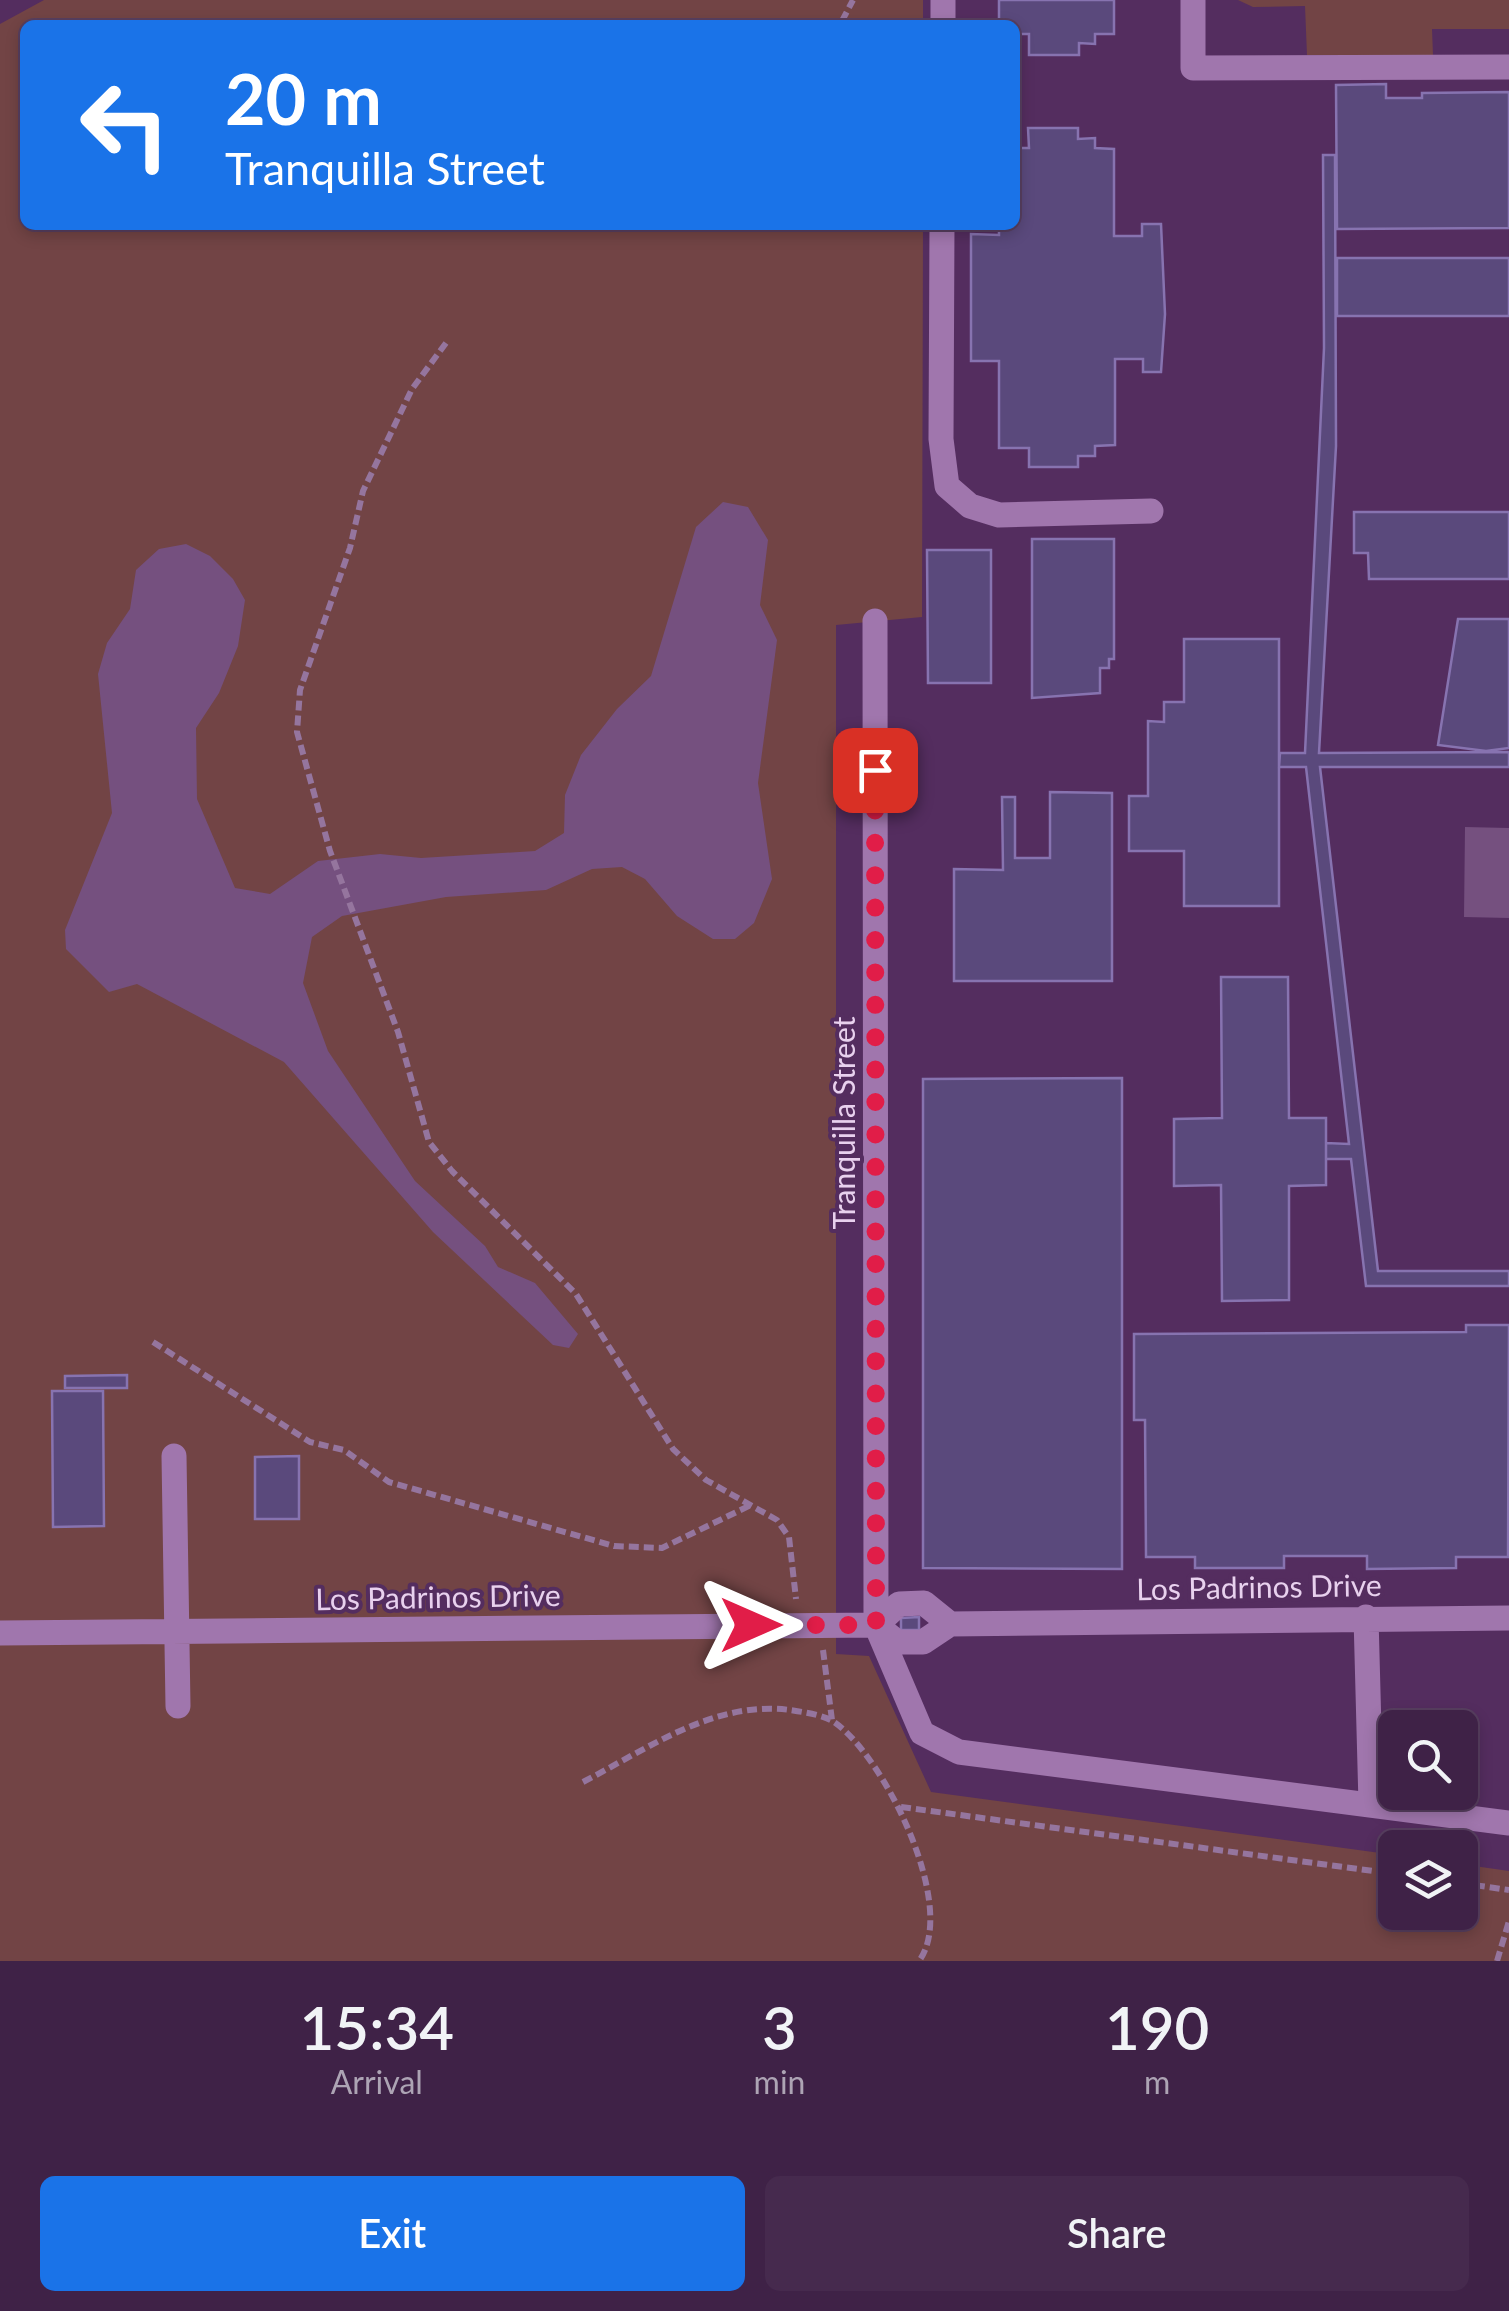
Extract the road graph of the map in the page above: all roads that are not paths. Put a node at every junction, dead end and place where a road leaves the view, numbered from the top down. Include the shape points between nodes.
1 (1192, 0) edge
2 (1509, 67) edge
3 (942, 230) edge
4 (1150, 511) dead end
5 (875, 621) dead end
6 (174, 1456) dead end
7 (1366, 1616) junction
8 (1509, 1618) edge
9 (950, 1624) junction
10 (876, 1625) junction
11 (177, 1632) junction
12 (0, 1634) edge
13 (178, 1706) dead end
14 (1370, 1804) junction
15 (1509, 1823) edge

1 - 2 street via 1193,68
3 - 4 street via 941,439 947,486 970,506 1000,515
5 - 10 street, Tranquilla Street
6 - 11 street
7 - 8 street, Los Padrinos Drive
7 - 9 street, Los Padrinos Drive
7 - 14 street
9 - 10 street, Los Padrinos Drive via 923,1642 897,1642
9 - 10 street, Los Padrinos Drive via 924,1603 900,1604
10 - 11 street, Los Padrinos Drive
10 - 14 street via 922,1733 959,1752
11 - 12 street, Los Padrinos Drive
11 - 13 street
14 - 15 street

